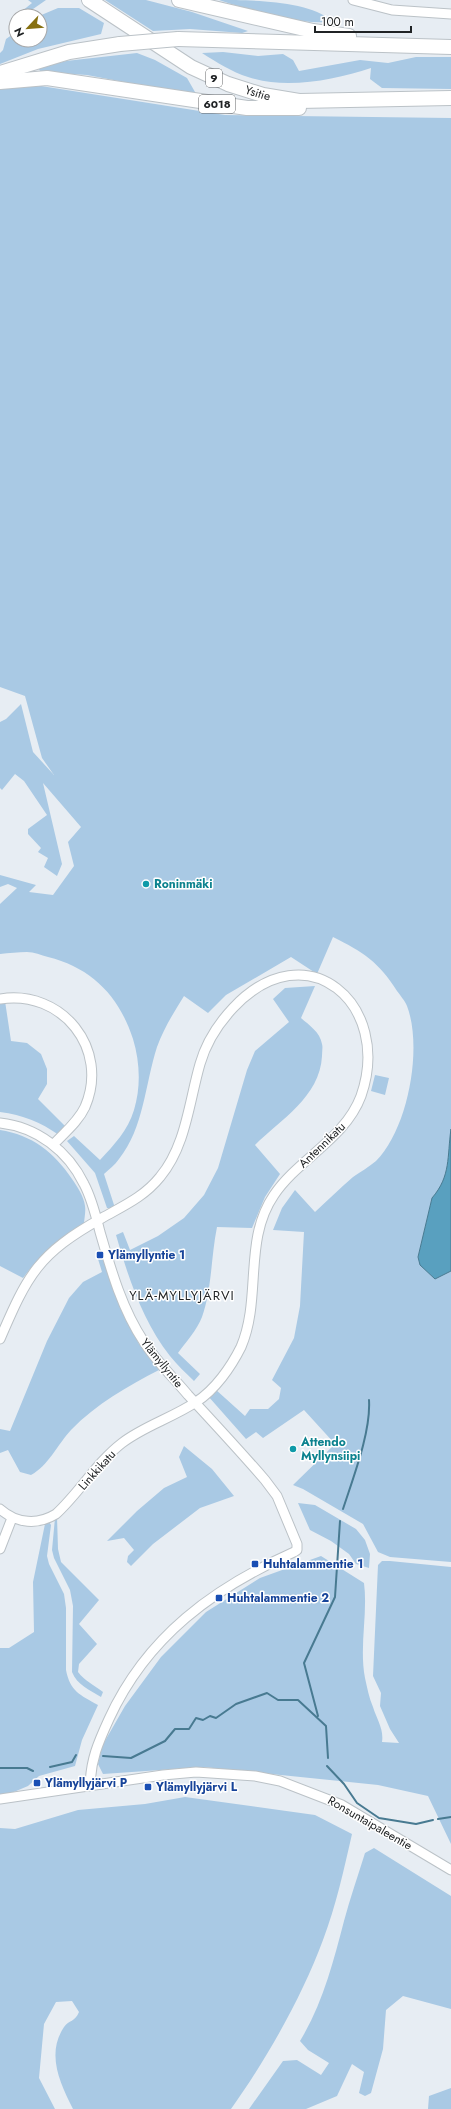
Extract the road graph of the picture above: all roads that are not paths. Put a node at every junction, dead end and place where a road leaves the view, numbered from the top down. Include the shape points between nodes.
1 (89, 0) edge
2 (179, 0) edge
3 (353, 0) edge
4 (363, 1) edge
5 (451, 14) edge
6 (393, 45) junction
7 (451, 47) edge
8 (0, 73) edge
9 (0, 82) edge
10 (451, 98) edge
11 (359, 101) junction
12 (0, 999) edge
13 (0, 1123) edge
14 (54, 1145) junction
15 (97, 1221) junction
16 (0, 1339) edge
17 (195, 1402) junction
18 (0, 1510) edge
19 (12, 1518) junction
20 (0, 1549) edge
21 (90, 1785) junction
22 (0, 1798) edge
23 (451, 1870) edge

1 - 11 highway, Ysitie / 9 via 172,56 228,84 263,95 299,101
2 - 6 highway via 314,31 354,36
3 - 4 street
4 - 5 street via 392,10
6 - 7 highway
6 - 8 highway, bridge via 178,39 70,52
9 - 11 highway, 6018 via 47,78 247,108 334,107
10 - 11 highway, Ysitie / 9
12 - 14 street via 32,999 61,1012 75,1026 86,1044 91,1064 89,1095 74,1123
13 - 14 street, Ylämyllyntie via 16,1125 35,1132
14 - 15 street, Ylämyllyntie via 76,1169 85,1184
15 - 16 street via 68,1238 38,1264 25,1283
15 - 17 street, Ylämyllyntie via 130,1318 152,1354
15 - 17 street, Antennikatu via 145,1193 172,1161 180,1142 200,1062 209,1041 241,1000 271,980 306,975 330,983 354,1005 366,1036 368,1058 360,1099 339,1130 283,1183 267,1207 256,1240 251,1306 241,1347 215,1384
17 - 19 street, Linkkikatu via 121,1444 56,1514 39,1521
17 - 21 street, Ylämyllyntie via 277,1496 295,1538 297,1550 245,1576 210,1598 166,1636 132,1678 114,1709 92,1759
18 - 19 street, Linkkikatu
19 - 20 street
21 - 22 street, Ronsuntaipaleentie
21 - 23 street, Ronsuntaipaleentie via 196,1772 254,1776 280,1781 342,1805

